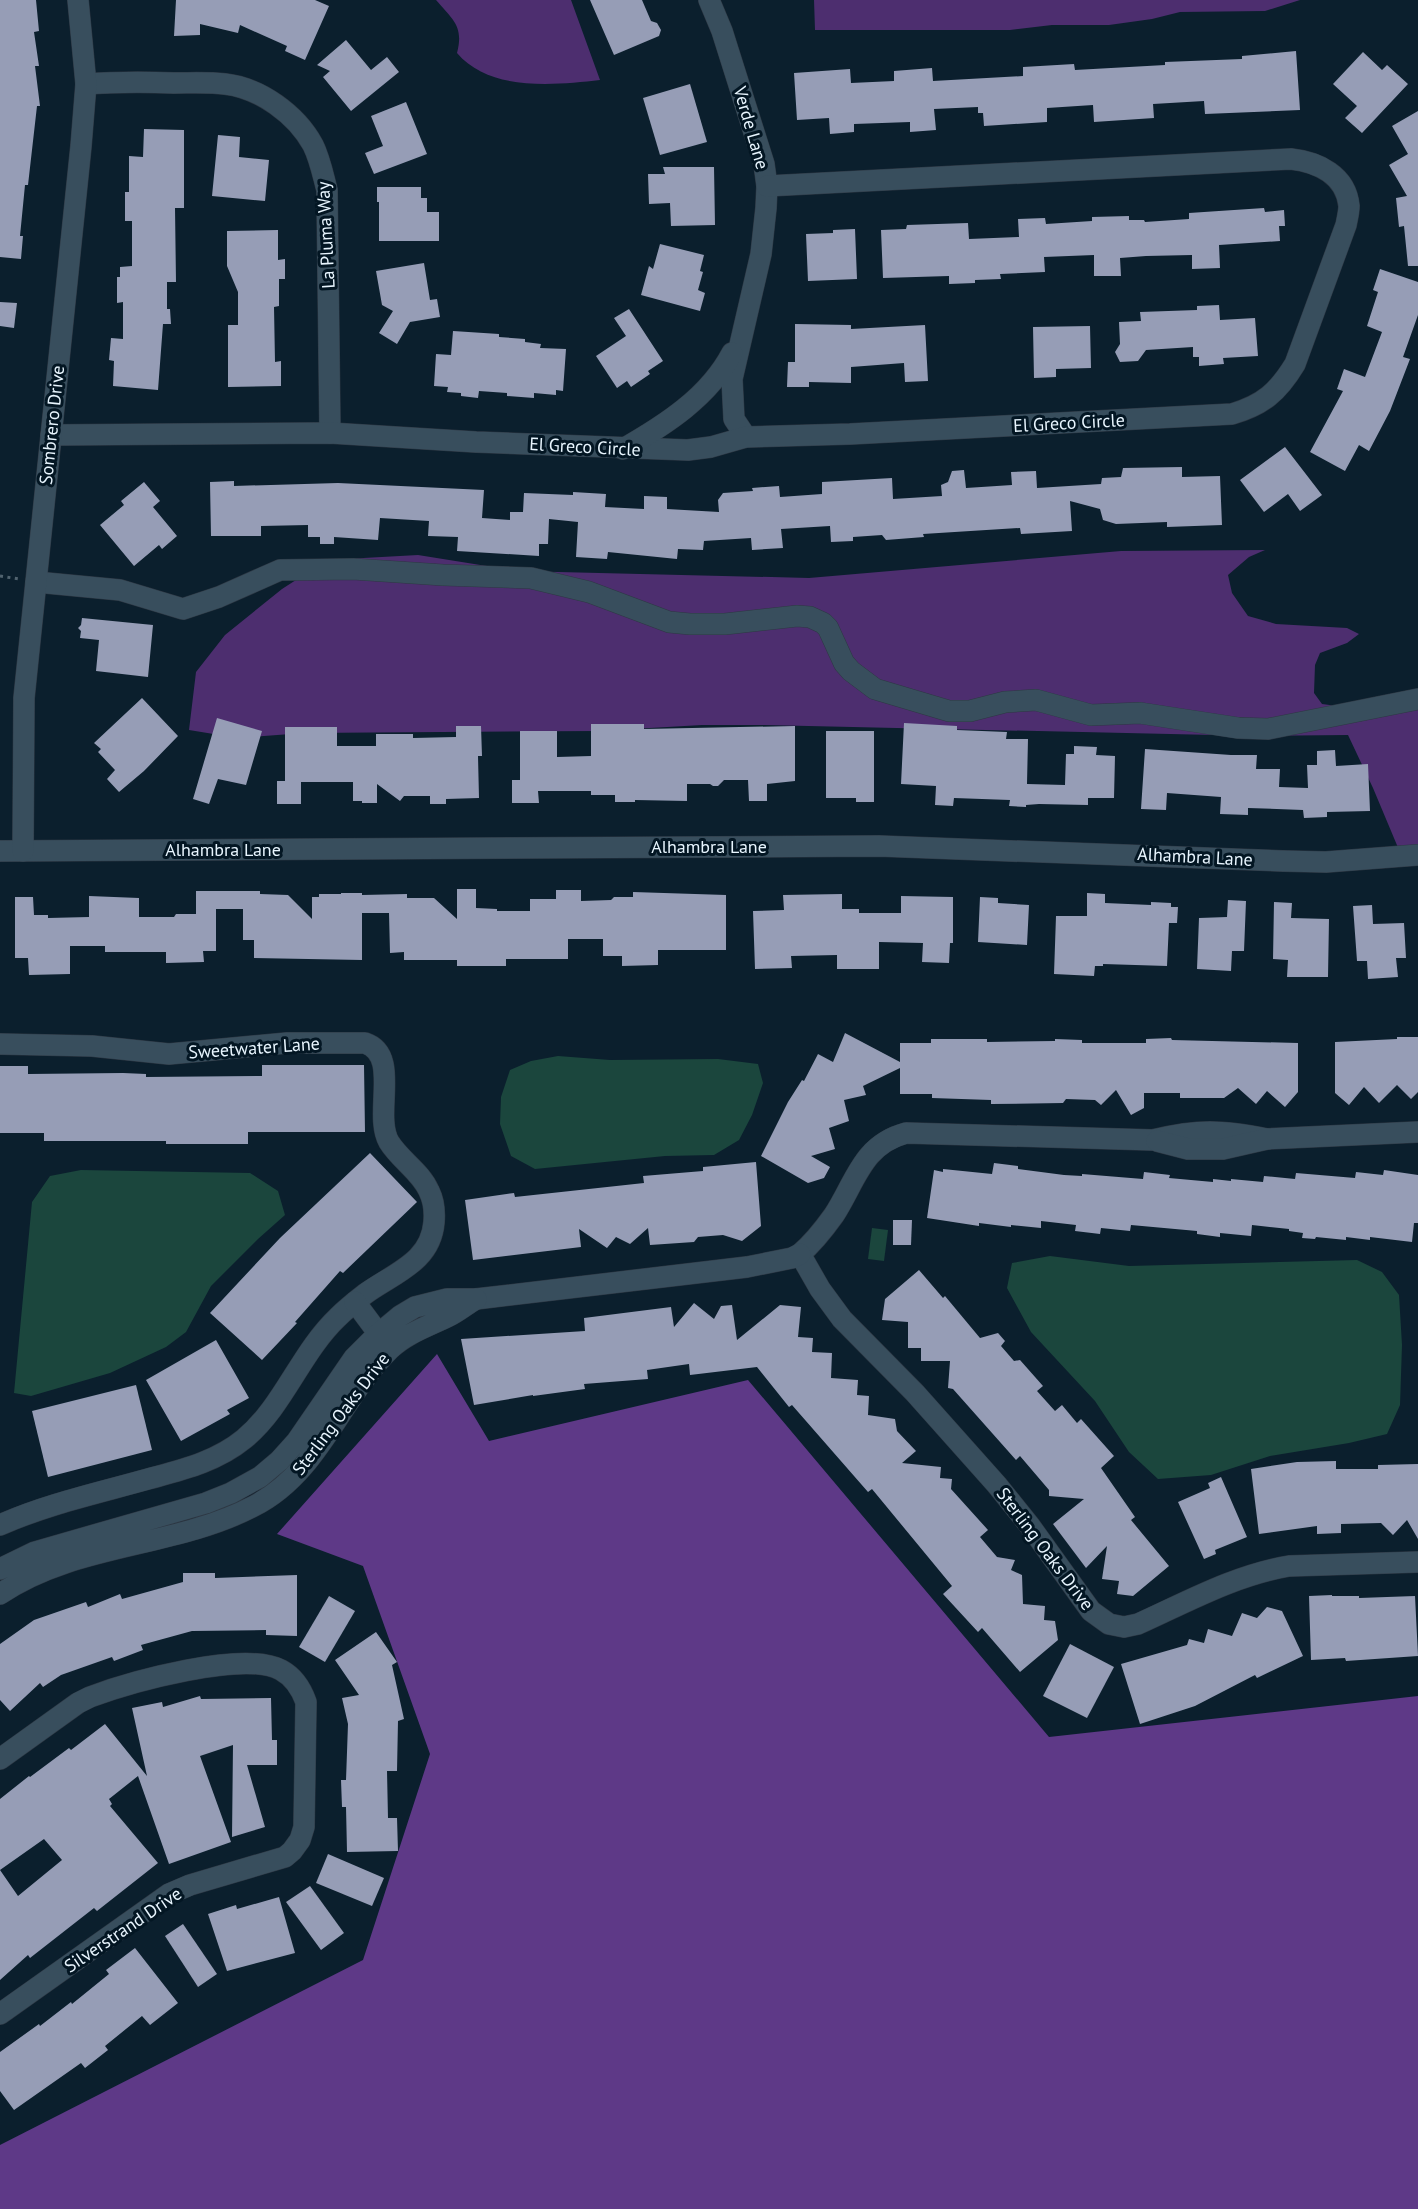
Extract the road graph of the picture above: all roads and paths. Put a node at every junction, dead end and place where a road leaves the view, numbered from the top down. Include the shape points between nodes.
1 (78, 0) edge
2 (709, 0) edge
3 (86, 84) junction
4 (766, 186) junction
5 (743, 331) junction
6 (330, 433) junction
7 (51, 435) junction
8 (747, 437) junction
9 (623, 449) junction
10 (36, 582) junction
11 (1418, 699) edge
12 (0, 851) edge
13 (22, 851) junction
14 (1418, 855) edge
15 (0, 1044) edge
16 (1418, 1132) edge
17 (800, 1254) junction
18 (355, 1302) junction
19 (384, 1341) junction
20 (0, 1525) edge
21 (166, 1525) junction
22 (1418, 1562) edge
23 (0, 1569) edge
24 (0, 1594) edge
25 (0, 1759) edge
26 (0, 2014) edge

1 - 3 street, Sombrero Drive
2 - 4 street, Verde Lane via 764,164
3 - 6 street, La Pluma Way via 225,84 249,90 286,113 313,145 327,190
3 - 7 street, Sombrero Drive
4 - 5 street, Verde Lane via 761,254
4 - 8 street, El Greco Circle via 1291,159 1310,161 1329,171 1343,187 1349,206 1346,225 1295,364 1284,382 1251,409 1232,414
5 - 8 street, Verde Lane via 732,380 734,419
5 - 9 street, Verde Lane via 714,381 701,395
6 - 7 street, El Greco Circle
6 - 9 street, El Greco Circle
7 - 10 street, Sombrero Drive
8 - 9 street, El Greco Circle via 688,450
10 - 11 street via 120,590 183,609 280,570 353,568 531,578 589,592 669,622 707,625 797,616 817,620 828,628 844,663 864,682 884,693 949,711 1036,700 1092,714 1140,713 1268,729
10 - 13 street, Sombrero Drive via 24,698
12 - 13 street, Alhambra Lane
13 - 14 street, Alhambra Lane via 879,846 1326,862
15 - 18 street, Sweetwater Lane via 92,1046 169,1054 287,1043 365,1043 377,1048 384,1060 387,1137 394,1150 424,1181 435,1208 434,1220 429,1244 419,1259
16 - 17 street via 1267,1140 1223,1149 1188,1149 1153,1140 917,1132 896,1136 869,1154 834,1215
17 - 19 street, Sterling Oaks Drive via 747,1267 476,1299 405,1337
17 - 22 street, Sterling Oaks Drive via 842,1319 967,1450 1030,1526 1091,1611 1109,1624 1138,1624 1239,1578 1271,1569
18 - 19 street
18 - 20 street, Sweetwater Lane via 312,1347 261,1422 218,1456 42,1508
19 - 21 street, Sterling Oaks Drive via 326,1439 292,1479 254,1506 227,1518
21 - 23 street, Sterling Oaks Drive via 35,1552
21 - 24 street, Sterling Oaks Drive via 26,1577
25 - 26 street, Silverstrand Drive via 90,1696 202,1666 231,1664 281,1670 298,1684 306,1702 304,1827 292,1851 277,1861 169,1894

